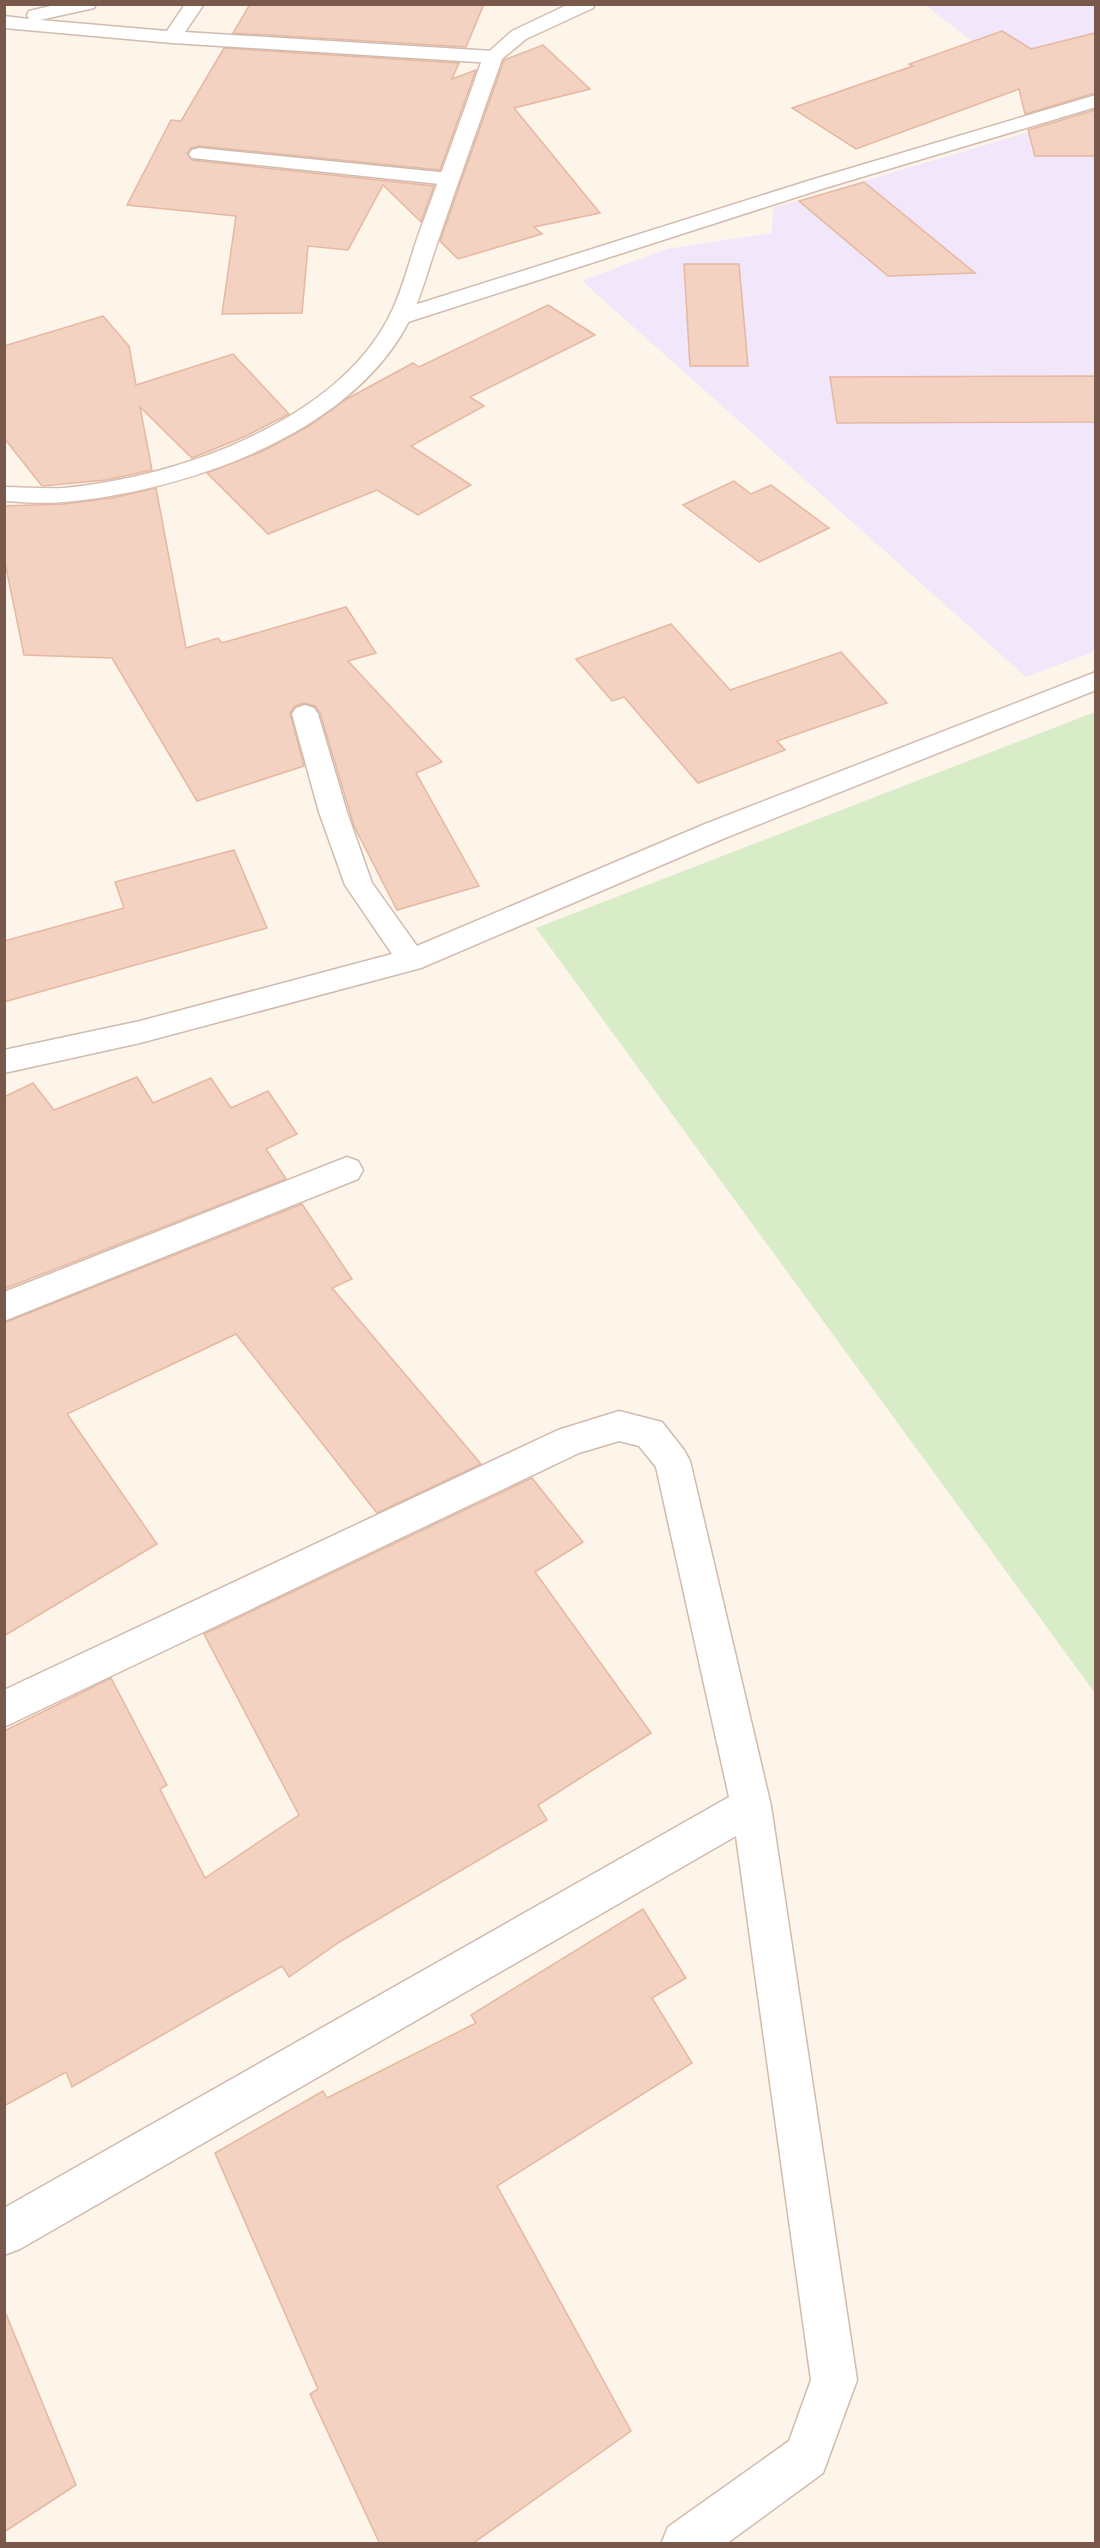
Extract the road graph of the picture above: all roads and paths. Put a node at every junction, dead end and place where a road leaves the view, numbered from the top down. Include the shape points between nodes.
1 (87, 4) edge
2 (195, 4) edge
3 (586, 4) edge
4 (4, 22) edge
5 (172, 38) junction
6 (493, 57) junction
7 (1095, 101) edge
8 (199, 154) dead end
9 (449, 179) junction
10 (400, 317) junction
11 (4, 494) edge
12 (1095, 680) edge
13 (305, 714) dead end
14 (411, 960) junction
15 (4, 1062) edge
16 (347, 1170) dead end
17 (4, 1307) edge
18 (4, 1709) edge
19 (751, 1806) junction
20 (4, 2233) edge
21 (685, 2544) edge

1 - 4 street
2 - 5 street
3 - 6 street via 519,35
4 - 5 street
5 - 6 street
6 - 9 street
7 - 10 street
8 - 9 street
9 - 10 street
10 - 11 street via 372,361 334,396 288,428 230,455 121,487 62,495
12 - 14 street via 715,831
13 - 14 street via 359,885
14 - 15 street via 140,1032
16 - 17 street
18 - 19 street via 570,1441 620,1426 650,1433 672,1461
19 - 20 street
19 - 21 street via 834,2380 807,2457

